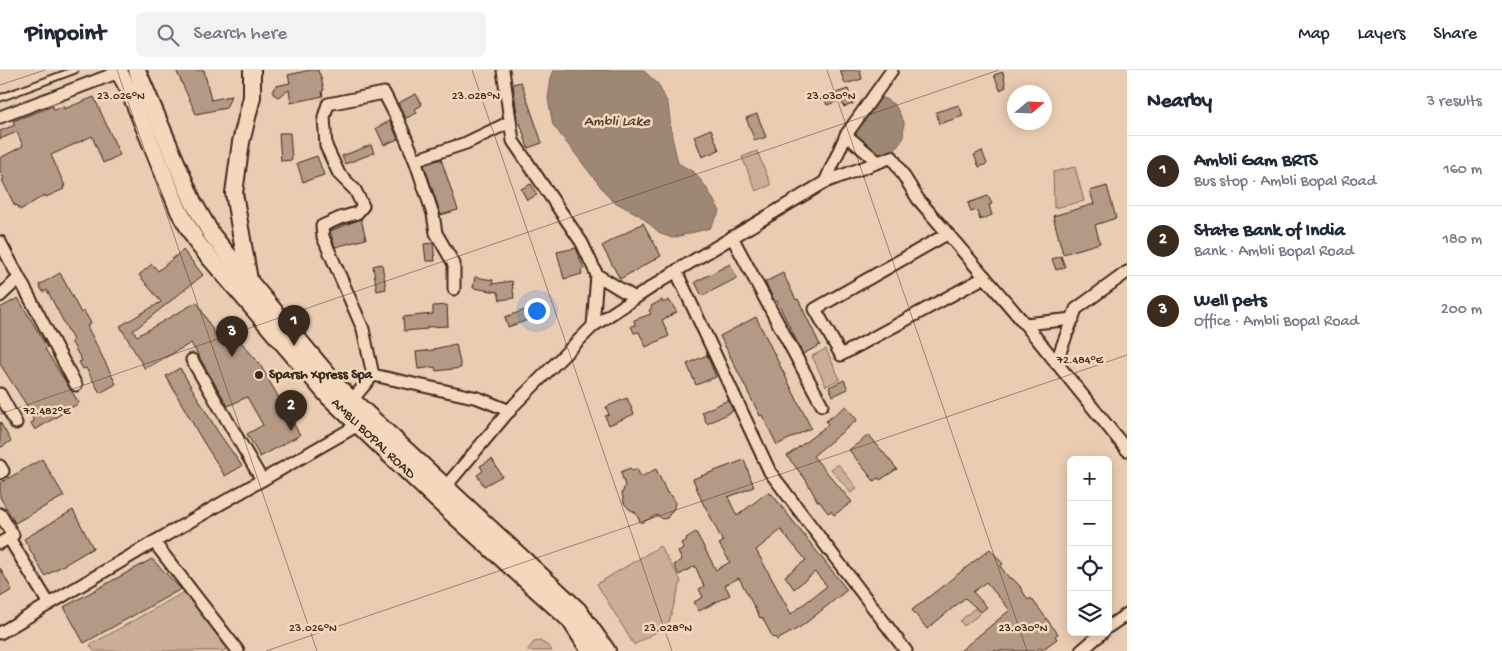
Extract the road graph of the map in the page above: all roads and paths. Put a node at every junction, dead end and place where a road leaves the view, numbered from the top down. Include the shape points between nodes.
1 (75, 70) edge
2 (138, 70) edge
3 (252, 70) edge
4 (502, 70) edge
5 (892, 70) edge
6 (118, 71) edge
7 (0, 98) edge
8 (0, 117) edge
9 (510, 122) junction
10 (846, 135) junction
11 (416, 160) junction
12 (878, 162) junction
13 (825, 182) junction
14 (947, 234) junction
15 (732, 237) junction
16 (0, 242) edge
17 (3, 256) edge
18 (676, 271) junction
19 (1127, 272) edge
20 (597, 275) junction
21 (985, 277) junction
22 (19, 278) junction
23 (250, 282) junction
24 (454, 289) dead end
25 (0, 296) edge
26 (635, 298) junction
27 (1073, 319) junction
28 (1025, 324) junction
29 (593, 326) junction
30 (192, 360) dead end
31 (1056, 363) junction
32 (373, 376) junction
33 (76, 385) dead end
34 (333, 392) junction
35 (0, 394) edge
36 (352, 400) junction
37 (822, 405) dead end
38 (510, 411) junction
39 (16, 423) dead end
40 (358, 426) junction
41 (1127, 450) edge
42 (0, 466) edge
43 (0, 473) edge
44 (262, 480) junction
45 (440, 492) junction
46 (0, 514) edge
47 (4, 541) edge
48 (154, 542) junction
49 (49, 604) junction
50 (1127, 614) edge
51 (1112, 624) edge
52 (0, 633) edge
53 (1098, 636) edge
54 (238, 651) edge
55 (590, 651) edge
56 (606, 651) edge
57 (906, 651) edge
58 (1081, 651) edge

1 - 7 lane
2 - 23 street, AMBLI BOPAL ROAD via 193,202 212,235
3 - 23 street via 252,97 241,142 234,193
4 - 9 street
5 - 10 street
6 - 8 street
6 - 34 street, AMBLI BOPAL ROAD via 179,211 198,244
9 - 11 street via 466,143
9 - 20 street via 512,141 582,243
10 - 12 street
10 - 13 street
11 - 24 street via 436,233 454,264
11 - 32 street via 384,93 328,104 324,117 326,146 339,174 355,190 363,206 357,213 322,226 322,237 363,329
12 - 13 street
12 - 14 street via 892,157 918,199
13 - 15 street
14 - 21 street
14 - 21 street via 815,309 841,355
15 - 18 street
15 - 37 street
16 - 17 street
17 - 22 street
18 - 26 street
18 - 57 street via 770,472
19 - 27 street via 1076,309
20 - 26 street
20 - 29 street
21 - 28 street
22 - 25 street
22 - 33 street
23 - 34 street, AMBLI BOPAL ROAD
26 - 29 street
27 - 28 street
27 - 31 street
28 - 31 street
29 - 38 street
30 - 44 street
31 - 41 street
32 - 36 street
32 - 38 street via 478,398
34 - 36 street, AMBLI BOPAL ROAD
34 - 40 street, AMBLI BOPAL ROAD
35 - 39 street
36 - 45 street, AMBLI BOPAL ROAD
38 - 45 street
40 - 44 street
40 - 45 street, AMBLI BOPAL ROAD
42 - 43 street via 3,471
44 - 48 street
45 - 55 street, AMBLI BOPAL ROAD via 570,620
45 - 56 street, AMBLI BOPAL ROAD via 578,610
46 - 47 street via 13,535
47 - 49 street
48 - 49 street
48 - 54 street
49 - 52 street
50 - 51 street
53 - 58 street

